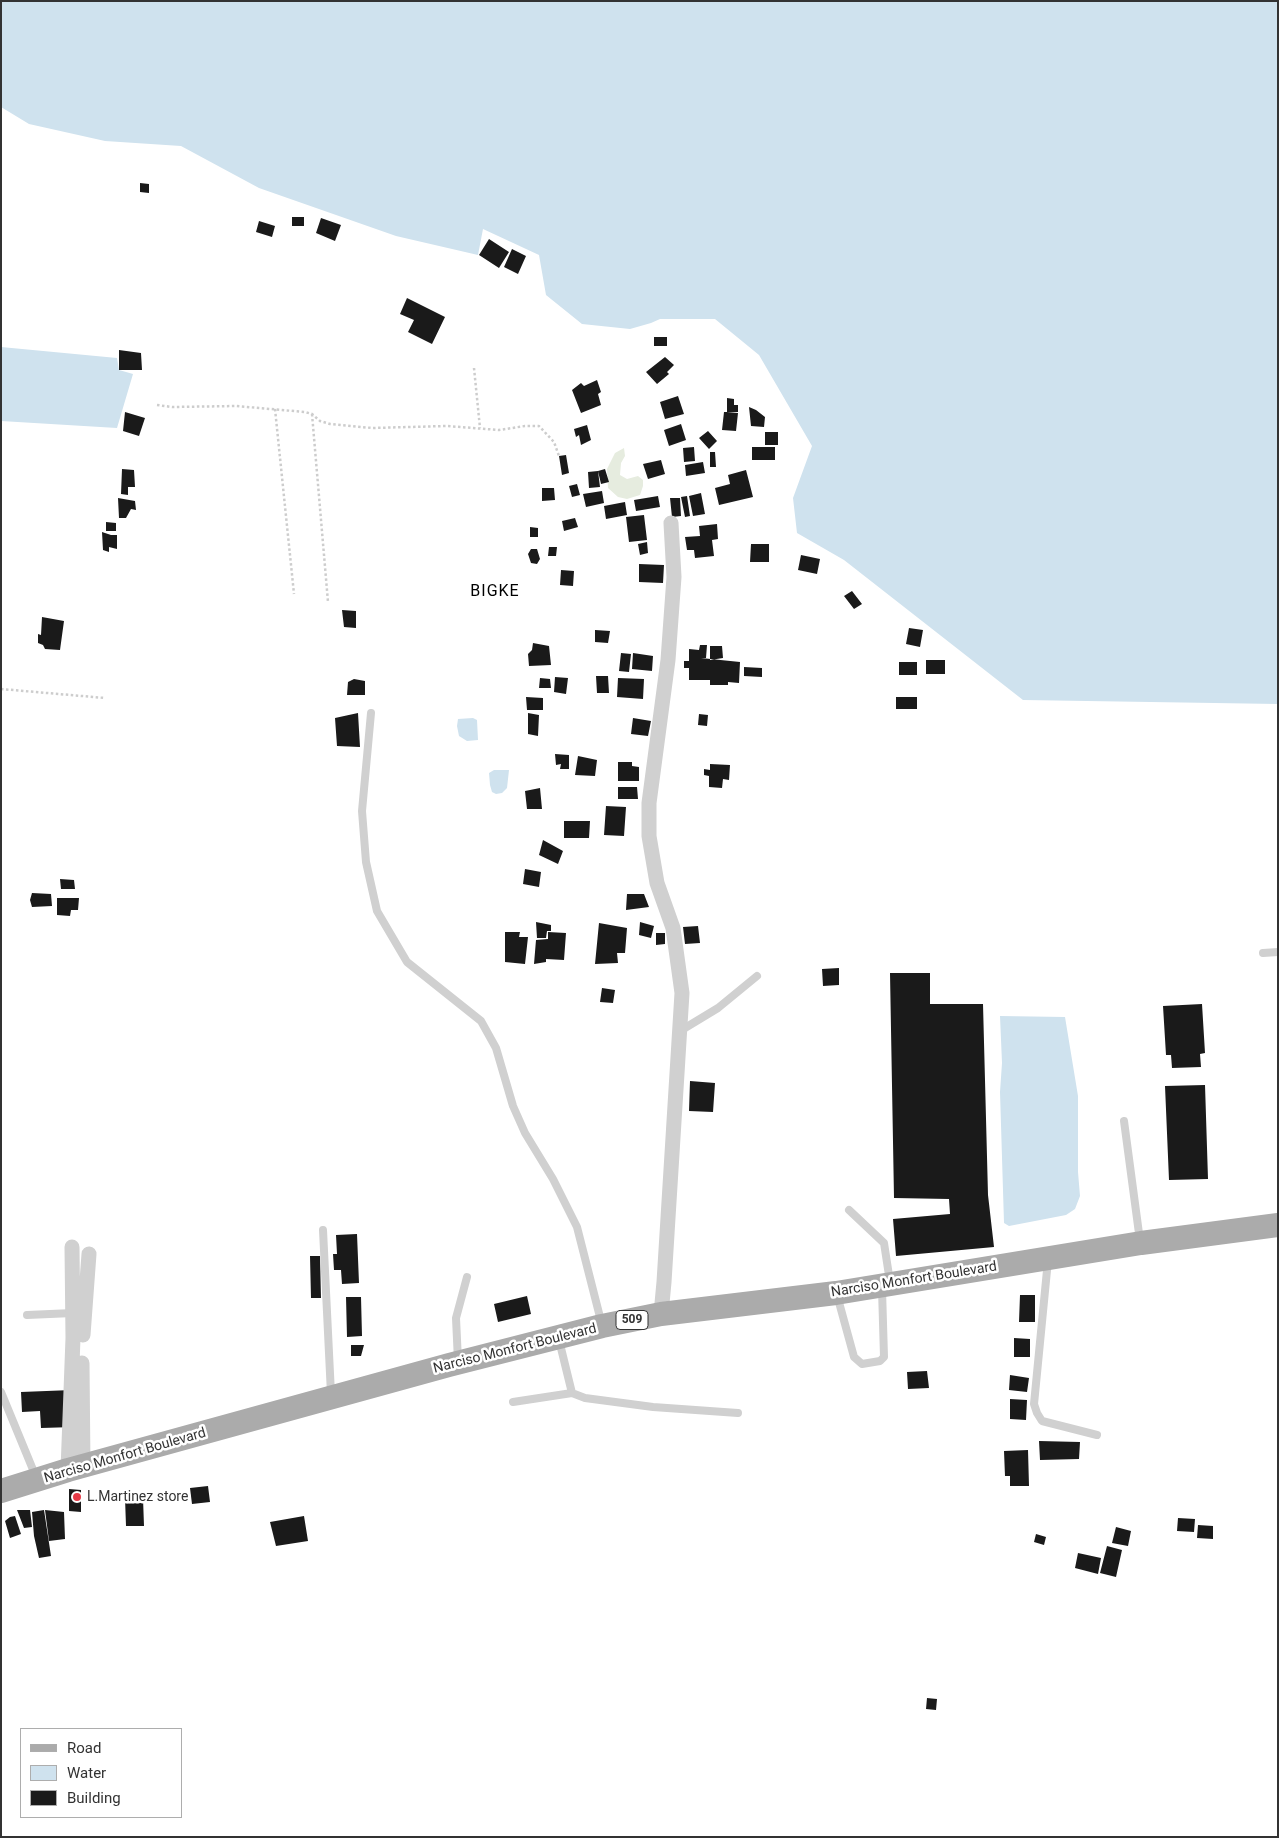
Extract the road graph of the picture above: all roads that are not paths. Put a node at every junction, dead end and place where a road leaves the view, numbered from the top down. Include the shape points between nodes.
1 (671, 523) dead end
2 (371, 713) dead end
3 (1278, 952) edge
4 (1263, 953) dead end
5 (757, 976) dead end
6 (680, 1031) junction
7 (1124, 1121) dead end
8 (849, 1210) dead end
9 (1278, 1225) edge
10 (323, 1230) dead end
11 (1141, 1242) junction
12 (72, 1247) dead end
13 (89, 1254) dead end
14 (1048, 1258) junction
15 (467, 1277) dead end
16 (886, 1284) junction
17 (836, 1293) junction
18 (73, 1313) junction
19 (661, 1314) junction
20 (27, 1315) dead end
21 (602, 1326) junction
22 (559, 1338) junction
23 (458, 1362) junction
24 (1, 1392) edge
25 (572, 1392) junction
26 (331, 1398) junction
27 (513, 1402) dead end
28 (738, 1413) dead end
29 (1097, 1435) dead end
30 (76, 1468) junction
31 (37, 1481) junction
32 (1, 1491) edge

1 - 6 street via 674,577 668,660 649,803 649,836 657,883 673,928 682,993
2 - 21 lane via 362,811 366,862 377,911 407,962 481,1021 496,1048 513,1106 525,1133 577,1227
3 - 4 lane
5 - 6 lane via 718,1008
6 - 19 street
7 - 11 lane
8 - 16 lane via 884,1243
9 - 11 main road, Narciso Monfort Boulevard / 509
10 - 26 lane
11 - 14 main road, Narciso Monfort Boulevard / 509
12 - 18 street
13 - 30 street
14 - 16 main road, Narciso Monfort Boulevard / 509
14 - 29 lane via 1034,1404 1042,1421
15 - 23 lane via 456,1318
16 - 17 main road, Narciso Monfort Boulevard / 509
16 - 17 lane via 885,1350 880,1361 862,1364 854,1356
17 - 19 main road, Narciso Monfort Boulevard / 509
18 - 20 lane
18 - 30 street
19 - 21 main road, Narciso Monfort Boulevard / 509
21 - 22 main road, Narciso Monfort Boulevard / 509
22 - 23 main road, Narciso Monfort Boulevard / 509
22 - 25 lane
23 - 26 main road, Narciso Monfort Boulevard / 509
24 - 31 lane
25 - 27 lane
25 - 28 lane via 585,1398 611,1402
26 - 30 main road, Narciso Monfort Boulevard / 509
30 - 31 main road, Narciso Monfort Boulevard / 509
31 - 32 main road, Narciso Monfort Boulevard / 509

